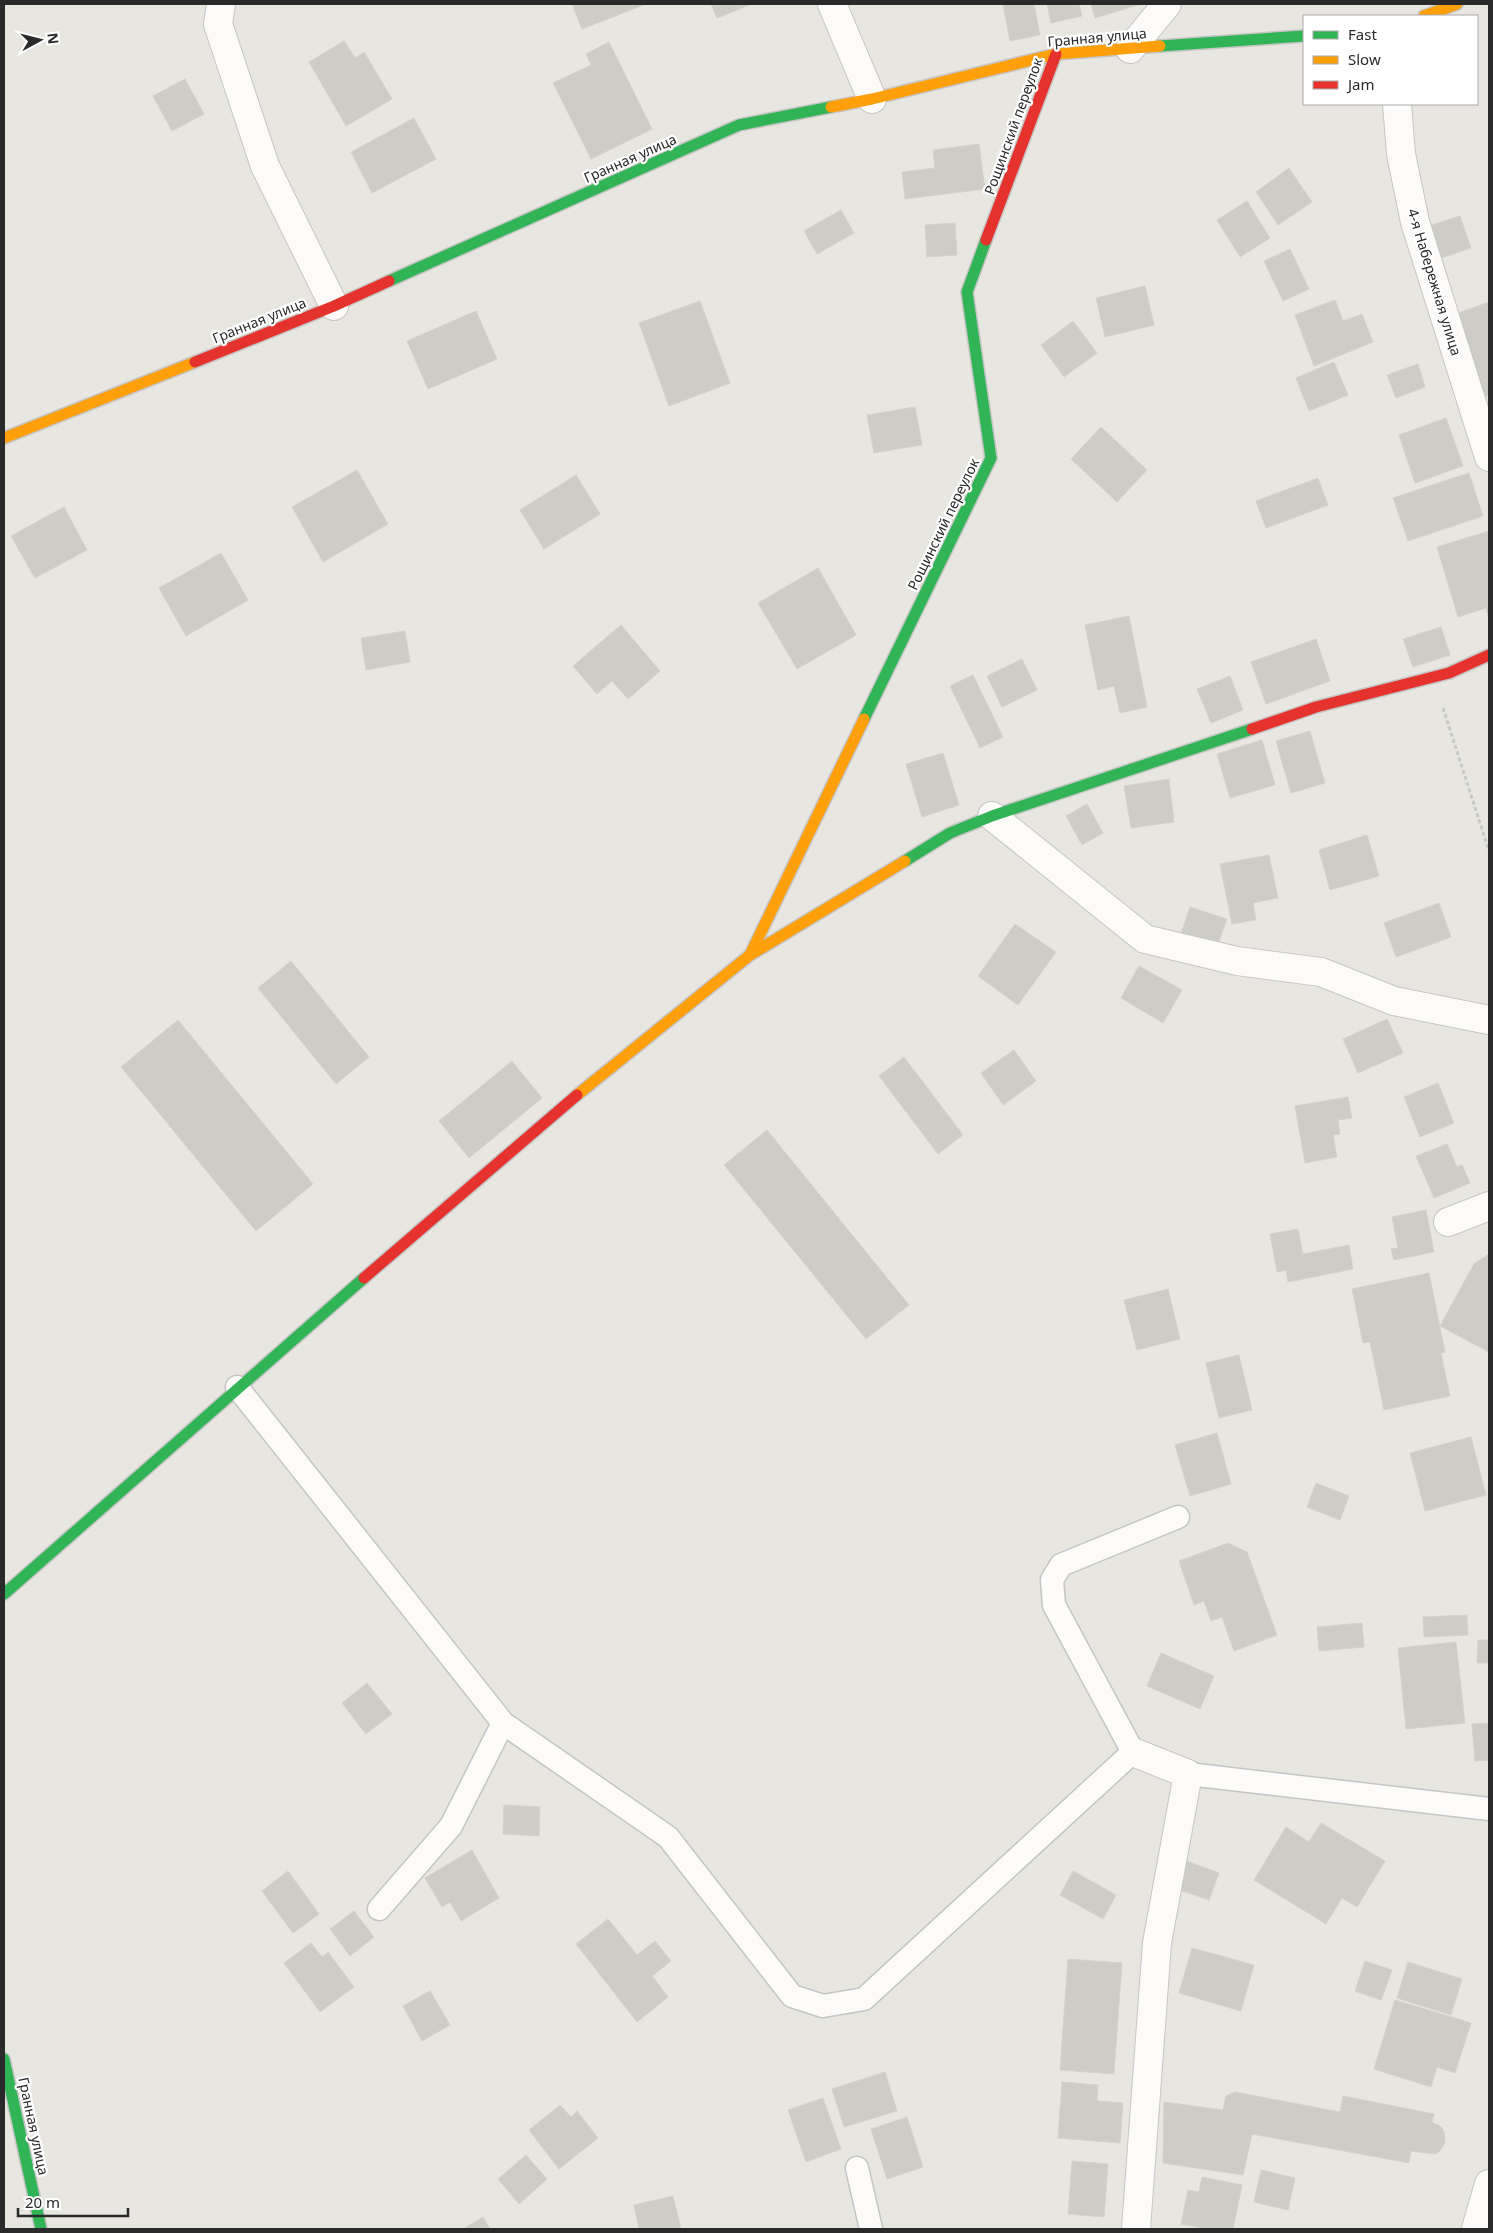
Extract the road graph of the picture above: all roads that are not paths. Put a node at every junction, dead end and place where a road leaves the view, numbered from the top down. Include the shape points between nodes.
1 (221, 4) edge
2 (832, 4) edge
3 (1167, 4) edge
4 (1457, 4) edge
5 (1427, 15) edge
6 (1303, 36) edge
7 (1130, 49) junction
8 (1056, 54) junction
9 (872, 99) junction
10 (1396, 105) edge
11 (334, 306) junction
12 (4, 438) edge
13 (1489, 457) edge
14 (1489, 655) edge
15 (992, 816) junction
16 (750, 955) junction
17 (1489, 1020) edge
18 (1489, 1206) edge
19 (1448, 1222) dead end
20 (237, 1387) junction
21 (1178, 1517) dead end
22 (4, 1594) edge
23 (502, 1723) junction
24 (1132, 1752) junction
25 (1188, 1774) junction
26 (1489, 1809) edge
27 (378, 1909) dead end
28 (4, 2059) edge
29 (857, 2168) dead end
30 (1489, 2184) edge
31 (40, 2229) edge
32 (871, 2229) edge
33 (1136, 2229) edge
34 (1476, 2229) edge

1 - 11 street via 218,24 265,166
2 - 9 street
3 - 7 street
4 - 5 street
6 - 7 street, Гранная улица
7 - 8 street, Гранная улица
8 - 9 street, Гранная улица
8 - 16 street, Рощинский переулок via 967,292 992,458
9 - 11 street, Гранная улица via 739,126
10 - 13 street, 4-я Набережная улица via 1401,154 1415,222
11 - 12 street, Гранная улица
14 - 15 street via 1449,673 1316,707
15 - 16 street via 950,833
15 - 17 street via 1145,939 1237,961 1321,972 1394,1001
16 - 20 street via 570,1101
18 - 19 street
20 - 22 street
20 - 23 lane
21 - 24 lane via 1061,1565 1052,1580 1054,1605
23 - 24 lane via 668,1837 792,1996 823,2006 864,1999
23 - 27 lane via 451,1826
24 - 25 street
25 - 26 lane
25 - 33 street via 1157,1943
28 - 31 street, Гранная улица
29 - 32 lane
30 - 34 street

